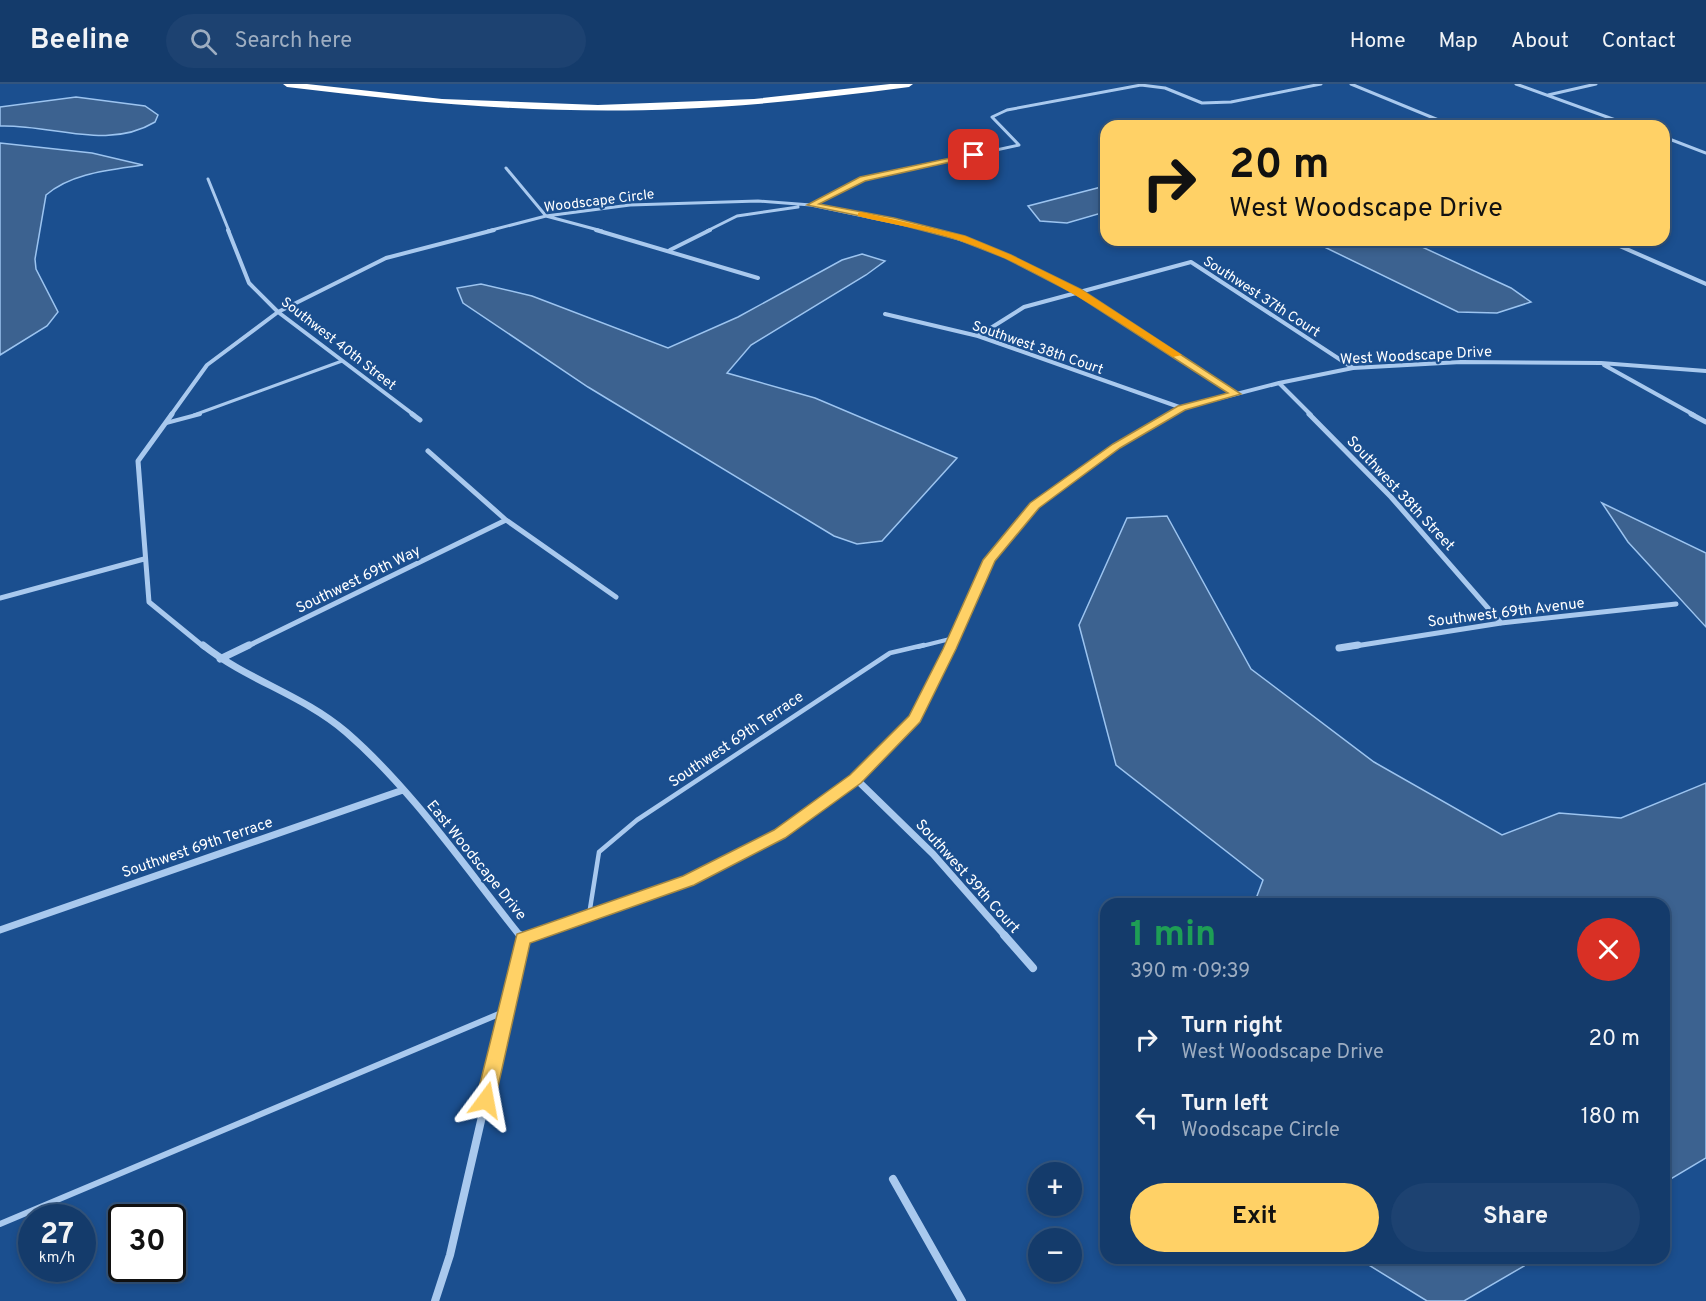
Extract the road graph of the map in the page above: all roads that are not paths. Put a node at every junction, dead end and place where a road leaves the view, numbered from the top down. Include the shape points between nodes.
1 (287, 84) edge
2 (909, 84) edge
3 (1321, 84) edge
4 (1351, 84) edge
5 (1516, 84) edge
6 (1596, 84) edge
7 (1548, 95) junction
8 (1438, 120) edge
9 (1616, 120) edge
10 (1670, 139) edge
11 (1706, 153) edge
12 (506, 168) dead end
13 (208, 179) dead end
14 (811, 205) junction
15 (546, 216) junction
16 (1620, 246) edge
17 (670, 250) junction
18 (758, 278) dead end
19 (1706, 284) edge
20 (1079, 292) junction
21 (278, 312) junction
22 (885, 314) dead end
23 (978, 336) junction
24 (342, 361) junction
25 (1601, 363) junction
26 (1353, 368) junction
27 (1706, 371) edge
28 (1279, 383) junction
29 (1236, 394) junction
30 (1182, 408) junction
31 (420, 420) dead end
32 (1706, 422) edge
33 (166, 423) junction
34 (428, 451) dead end
35 (506, 520) junction
36 (144, 559) junction
37 (616, 597) dead end
38 (0, 598) edge
39 (1676, 604) dead end
40 (1501, 623) junction
41 (954, 638) junction
42 (1340, 648) dead end
43 (220, 659) junction
44 (856, 779) junction
45 (403, 790) junction
46 (589, 915) junction
47 (0, 930) edge
48 (523, 939) junction
49 (1033, 968) dead end
50 (506, 1011) junction
51 (893, 1179) dead end
52 (0, 1224) edge
53 (435, 1301) edge
54 (962, 1301) edge

1 - 2 highway via 418,100 581,107 750,102
3 - 14 street via 1231,102 1202,103 1165,88 1141,85 1007,110 992,117 1018,145 863,179
4 - 8 street
5 - 7 street
6 - 7 street
7 - 9 street
10 - 11 street
12 - 15 street
13 - 21 street, Southwest 40th Street via 249,283
14 - 15 street, Woodscape Circle via 758,201 630,205
14 - 17 street via 737,216
14 - 20 street, Woodscape Circle via 962,238
15 - 17 street
15 - 21 street, Woodscape Circle via 387,258
16 - 19 street
17 - 18 street
20 - 23 street via 1024,307
20 - 26 street, Southwest 37th Court via 1191,262
20 - 29 street, Woodscape Circle
21 - 24 street, Southwest 40th Street
21 - 33 street, Woodscape Circle via 207,365
22 - 23 street, Southwest 38th Court
23 - 30 street, Southwest 38th Court
24 - 31 street, Southwest 40th Street
24 - 33 lane via 204,413
25 - 26 street, West Woodscape Drive via 1461,362
25 - 27 street, West Woodscape Drive
25 - 32 street
26 - 28 street, West Woodscape Drive
28 - 29 street, West Woodscape Drive
28 - 40 street, Southwest 38th Street via 1391,497
29 - 30 street, West Woodscape Drive
30 - 41 street, West Woodscape Drive via 1117,446 1035,505 989,560
33 - 36 street, Woodscape Circle via 138,461
34 - 35 street
35 - 37 street
35 - 43 street, Southwest 69th Way
36 - 38 street
36 - 43 street, East Woodscape Drive via 149,602
39 - 40 street, Southwest 69th Avenue
40 - 42 street, Southwest 69th Avenue
41 - 44 street, West Woodscape Drive via 915,718
41 - 46 lane, Southwest 69th Terrace via 890,653 637,820 598,852
43 - 45 street, East Woodscape Drive via 312,706 347,734
44 - 46 street, West Woodscape Drive via 779,834 688,881
44 - 49 street, Southwest 39th Court via 933,854
45 - 47 street, Southwest 69th Terrace
45 - 48 street, East Woodscape Drive
46 - 48 street, West Woodscape Drive
48 - 50 street, East Woodscape Drive
50 - 52 lane
50 - 53 street, East Woodscape Drive via 450,1255
51 - 54 street

